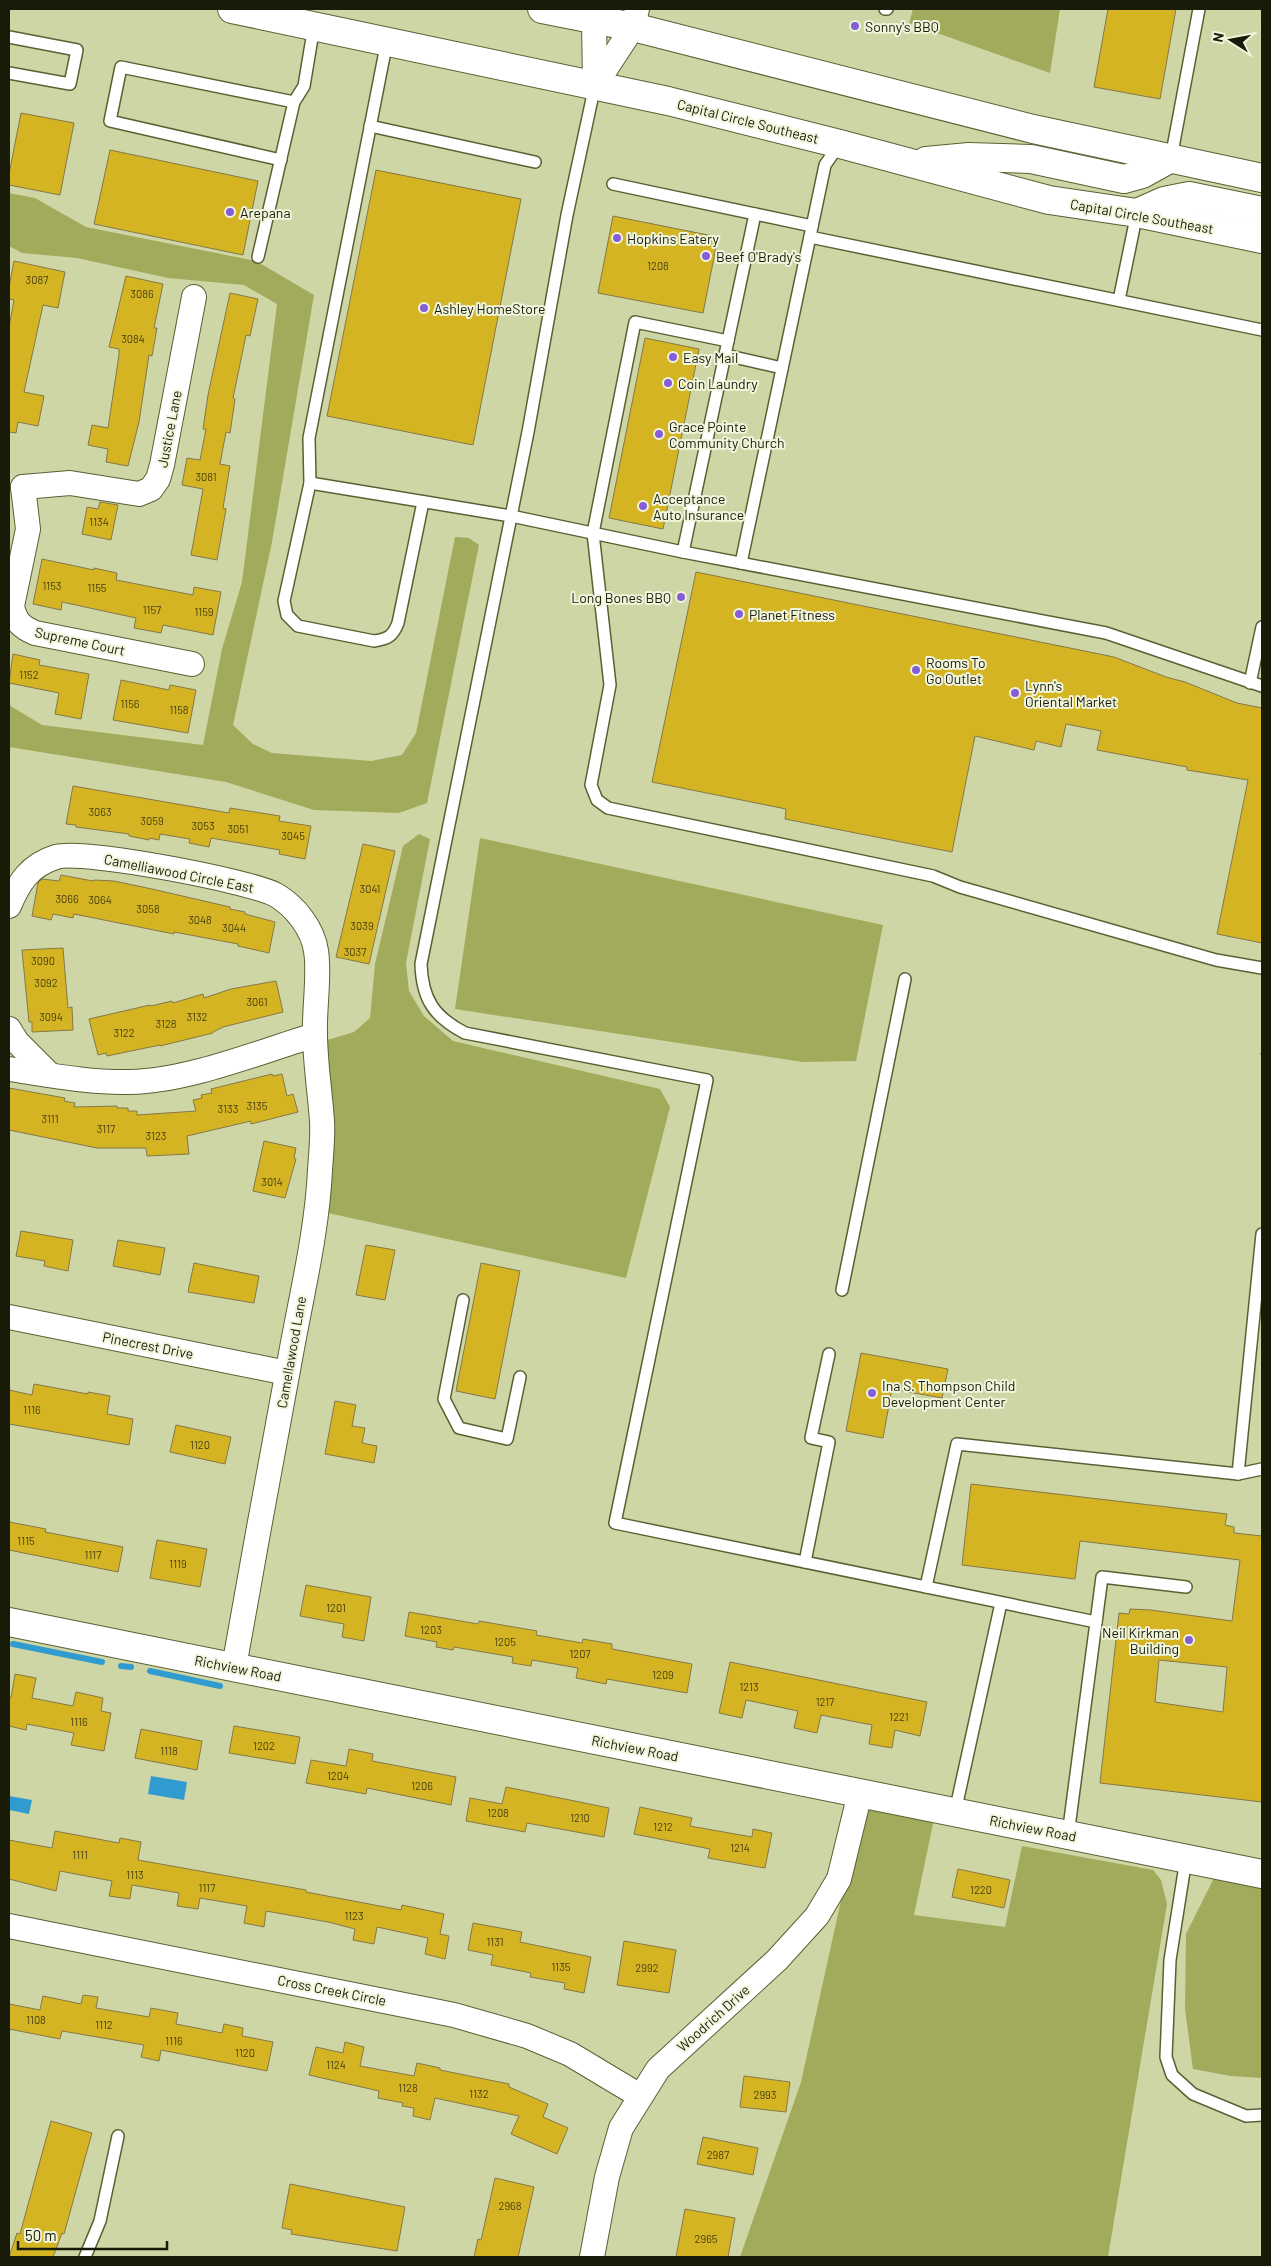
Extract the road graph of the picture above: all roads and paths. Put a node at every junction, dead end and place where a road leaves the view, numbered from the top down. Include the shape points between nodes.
1 (232, 9) edge
2 (542, 9) edge
3 (1199, 9) edge
4 (595, 14) edge
5 (635, 18) edge
6 (314, 25) junction
7 (9, 37) edge
8 (387, 41) junction
9 (9, 73) edge
10 (595, 85) junction
11 (294, 102) junction
12 (370, 126) junction
13 (840, 144) junction
14 (1171, 158) junction
15 (281, 160) junction
16 (535, 162) dead end
17 (909, 163) junction
18 (1262, 178) edge
19 (613, 184) dead end
20 (1262, 211) edge
21 (1137, 213) junction
22 (755, 214) junction
23 (811, 231) junction
24 (1262, 239) edge
25 (258, 257) dead end
26 (194, 297) dead end
27 (1119, 300) junction
28 (1262, 330) edge
29 (728, 342) junction
30 (725, 355) junction
31 (782, 368) junction
32 (16, 482) edge
33 (310, 483) junction
34 (423, 502) junction
35 (511, 516) junction
36 (593, 533) junction
37 (682, 552) junction
38 (741, 563) junction
39 (1262, 627) edge
40 (192, 664) dead end
41 (1250, 683) junction
42 (1262, 686) edge
43 (9, 906) edge
44 (1262, 968) edge
45 (905, 979) dead end
46 (9, 1029) edge
47 (315, 1035) junction
48 (9, 1069) edge
49 (50, 1075) junction
50 (1262, 1234) edge
51 (842, 1290) dead end
52 (463, 1300) dead end
53 (9, 1317) edge
54 (829, 1354) dead end
55 (287, 1373) junction
56 (520, 1377) dead end
57 (1262, 1469) edge
58 (1238, 1474) junction
59 (805, 1562) junction
60 (926, 1587) junction
61 (1186, 1587) dead end
62 (1001, 1603) junction
63 (9, 1622) edge
64 (1096, 1622) junction
65 (234, 1667) junction
66 (860, 1793) junction
67 (955, 1812) junction
68 (1068, 1835) junction
69 (1186, 1858) junction
70 (1262, 1874) edge
71 (9, 1926) edge
72 (640, 2096) junction
73 (1262, 2115) edge
74 (118, 2136) dead end
75 (85, 2257) edge
76 (592, 2257) edge

1 - 6 main road, Capital Circle Southeast
2 - 4 main road
3 - 14 lane
4 - 5 main road
4 - 10 street
5 - 10 street
5 - 14 main road via 1032,129
6 - 8 main road, Capital Circle Southeast
6 - 11 lane via 304,86
7 - 9 lane via 77,50 70,84
8 - 10 main road, Capital Circle Southeast
8 - 12 lane
10 - 13 main road, Capital Circle Southeast
10 - 35 lane via 567,215
11 - 15 lane
11 - 15 lane via 121,67 110,121
12 - 16 lane
12 - 33 lane via 309,438
13 - 17 main road, Capital Circle Southeast
13 - 23 lane via 825,165
14 - 17 main road via 1142,174 1124,179 1031,159 969,157
14 - 18 main road
15 - 25 lane
17 - 21 main road, Capital Circle Southeast via 1049,200
19 - 22 lane
20 - 21 main road via 1190,196 1164,201
21 - 24 main road, Capital Circle Southeast
21 - 27 lane
22 - 23 lane
22 - 29 lane
23 - 27 lane
23 - 31 lane
26 - 32 street, Justice Lane via 162,465 151,489 138,494 70,483
27 - 28 lane
29 - 30 lane
29 - 36 lane via 635,322
30 - 31 lane
30 - 37 lane
31 - 38 lane
32 - 40 street, Supreme Court via 28,529 12,606 14,617 23,628
33 - 34 lane
33 - 34 lane via 284,601 287,615 298,626 374,641 394,635
34 - 35 lane
35 - 36 lane
35 - 59 lane via 422,964 427,999 448,1024 465,1033 707,1080 615,1523
36 - 37 lane
36 - 44 lane via 610,685 591,785 597,800 608,808 933,876 960,887 1207,957
37 - 38 lane
38 - 41 lane via 1106,633
39 - 41 lane
41 - 42 lane
43 - 47 street, Camelliawood Circle East via 18,884 31,869 58,856 80,855 246,884 274,894 289,904 306,924 316,950
45 - 51 lane
46 - 49 street via 17,1042
47 - 49 street via 169,1077 132,1082
47 - 55 street, Camellawood Lane via 322,1124 320,1174 310,1251
48 - 49 street
50 - 58 lane
52 - 56 lane via 444,1399 459,1428 507,1439
53 - 55 street, Pinecrest Drive
54 - 59 lane via 811,1438 829,1442
55 - 65 street, Camellawood Lane
57 - 58 lane
58 - 60 lane via 957,1444
59 - 60 lane
60 - 62 lane
61 - 64 lane via 1102,1577
62 - 64 lane
62 - 67 lane
63 - 65 main road, Richview Road
64 - 68 lane
65 - 66 main road, Richview Road
66 - 67 main road, Richview Road
66 - 72 street, Woodrich Drive via 839,1879 817,1916 777,1960 658,2069
67 - 68 main road, Richview Road
68 - 69 main road, Richview Road
69 - 70 main road, Richview Road
69 - 73 lane via 1170,1960 1166,2057 1172,2076 1193,2094 1246,2116
71 - 72 street, Cross Creek Circle via 454,2015 527,2036 570,2054
72 - 76 street, Woodrich Drive via 621,2128 607,2177
74 - 75 lane via 100,2221

